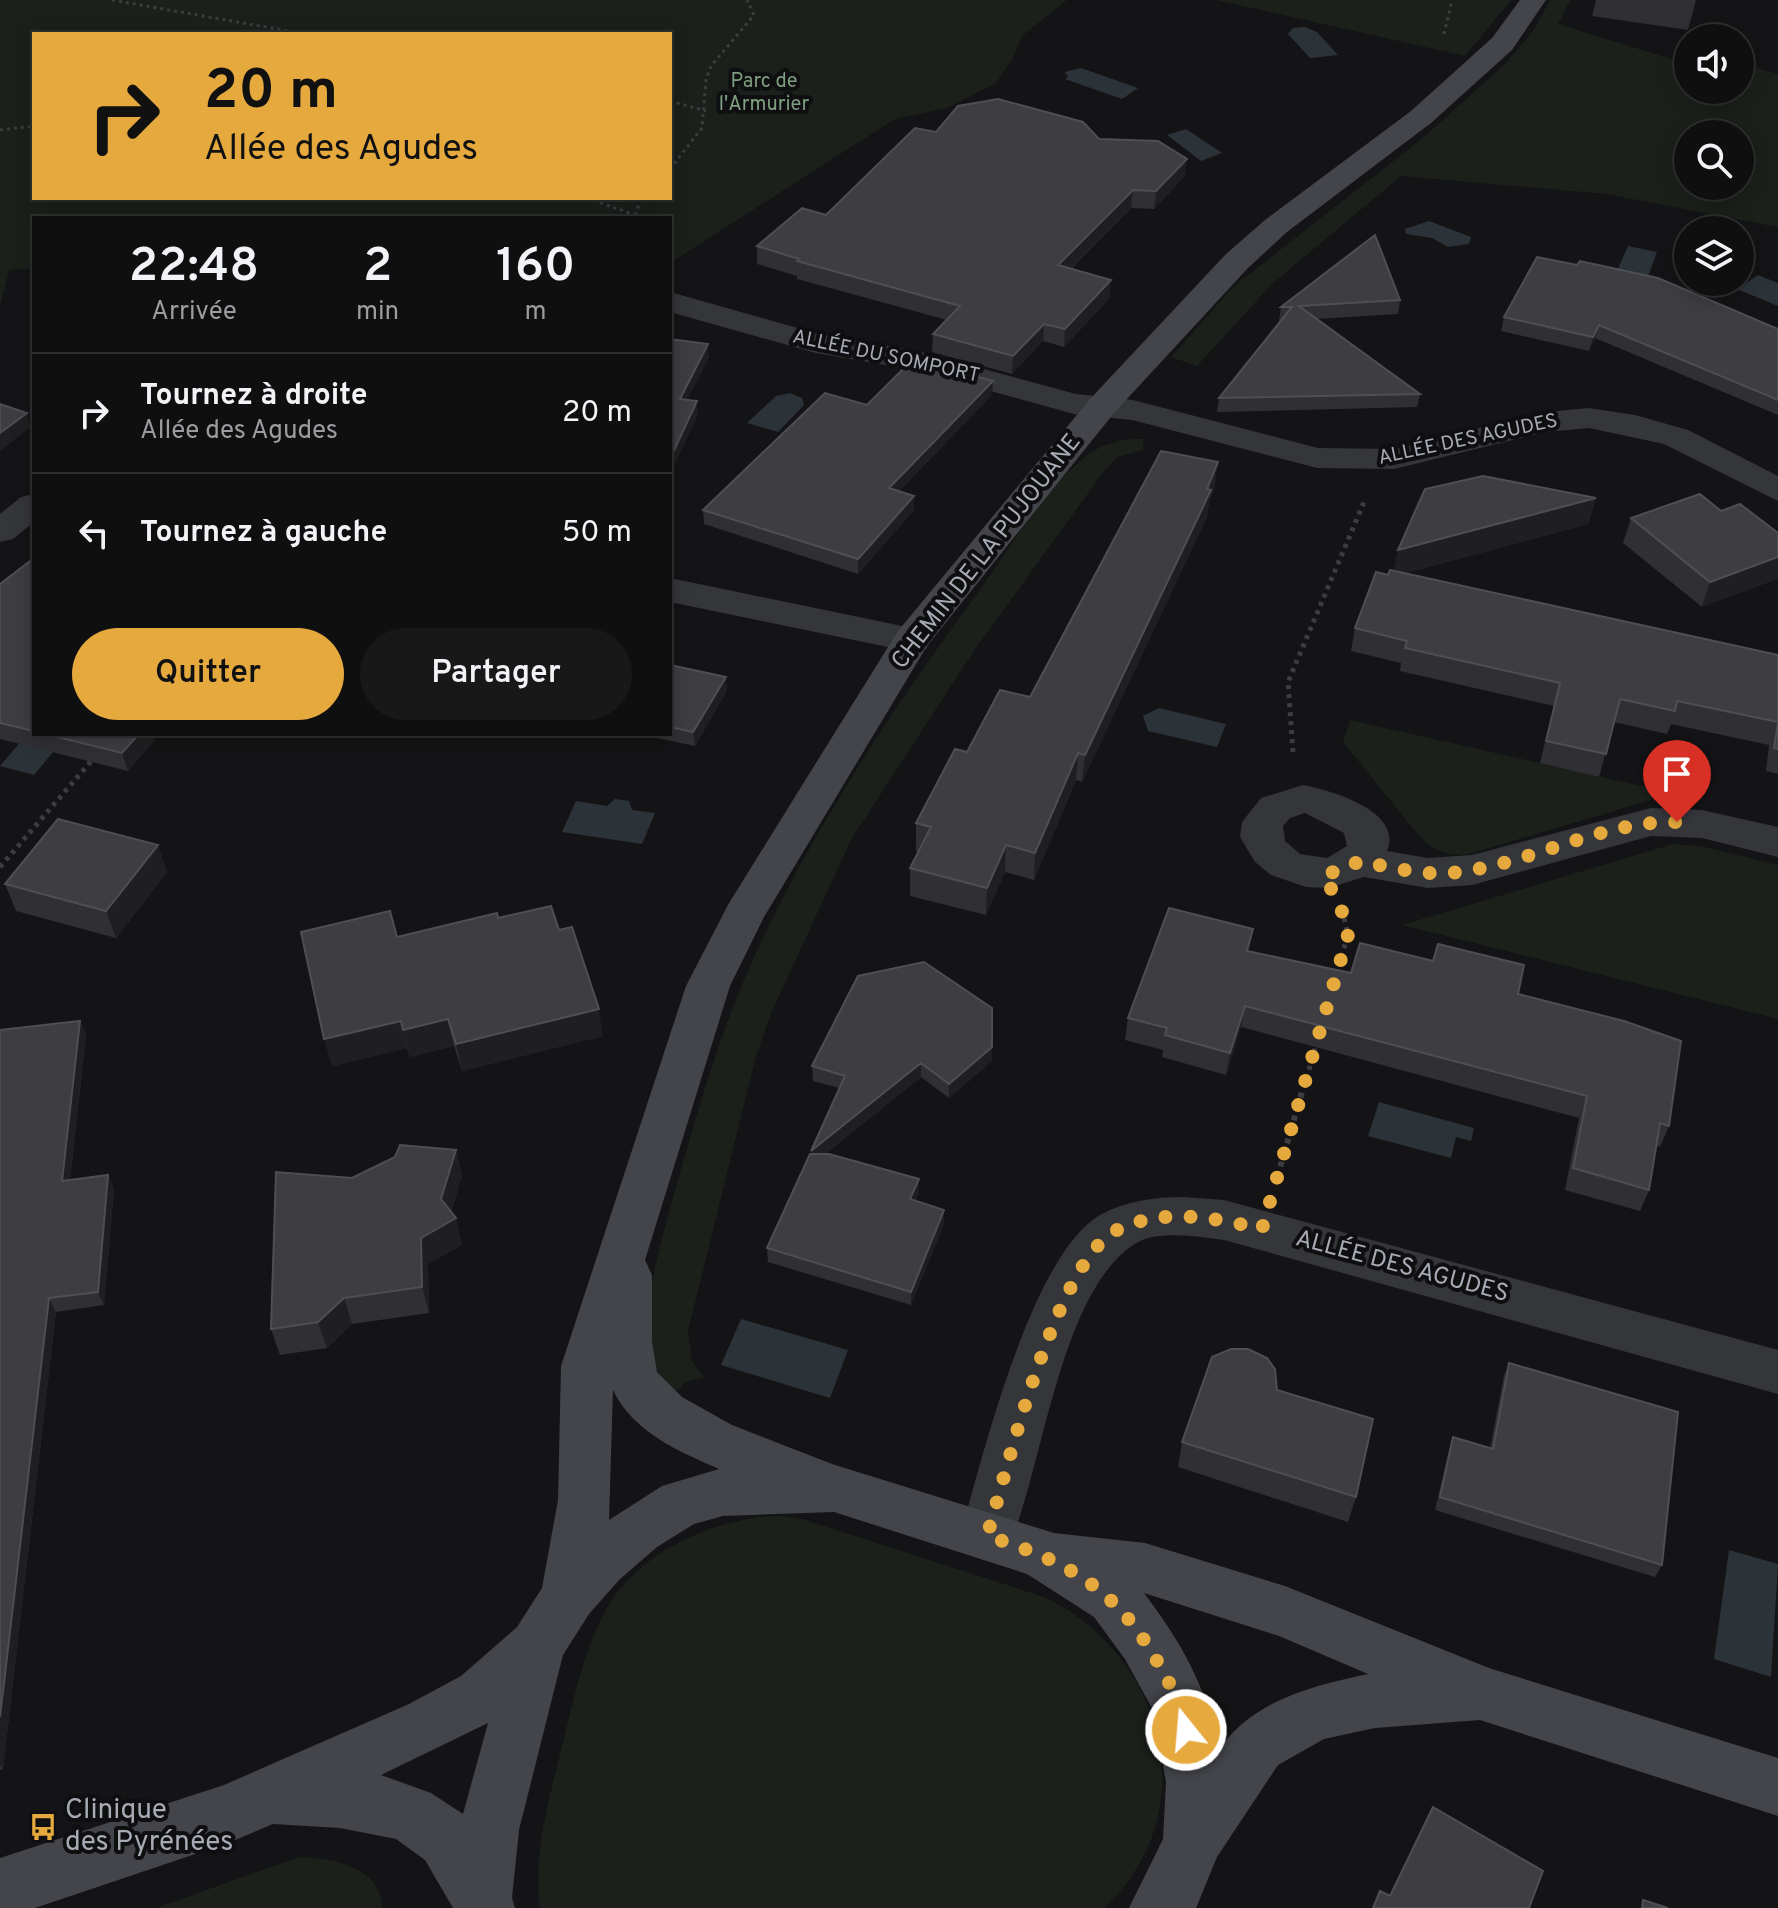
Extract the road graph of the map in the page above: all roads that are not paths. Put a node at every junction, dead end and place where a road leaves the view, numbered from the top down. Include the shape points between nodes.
1 (1533, 0) edge
2 (672, 303) edge
3 (1102, 406) junction
4 (1778, 490) edge
5 (32, 507) edge
6 (0, 531) edge
7 (672, 590) edge
8 (912, 640) junction
9 (1778, 842) edge
10 (1341, 867) junction
11 (626, 1237) junction
12 (1778, 1372) edge
13 (834, 1488) junction
14 (987, 1536) junction
15 (1043, 1554) junction
16 (569, 1596) junction
17 (537, 1646) junction
18 (1487, 1695) junction
19 (1778, 1787) edge
20 (267, 1794) junction
21 (1193, 1839) junction
22 (0, 1889) edge
23 (483, 1903) edge
24 (1160, 1908) edge

1 - 3 street, CHEMIN DE LA PUJOUANE via 1502,44 1421,117 1237,261
2 - 3 street, ALLÉE DU SOMPORT via 816,343 917,361 1074,404
3 - 4 street, ALLÉE DES AGUDES via 1317,458 1366,461 1546,422 1589,418 1676,437
3 - 8 street, CHEMIN DE LA PUJOUANE
5 - 6 street
7 - 8 street
8 - 11 street, CHEMIN DE LA PUJOUANE via 744,914 708,986
9 - 10 street via 1702,824 1651,822 1472,870 1428,873
10 - 10 street via 1366,847 1367,833 1358,819 1324,800 1303,799 1268,811 1260,838 1282,864 1302,872
11 - 13 street, CHEMIN DE LA PUJOUANE via 630,1365 647,1400 665,1416 742,1455
11 - 16 street, CHEMIN DE LA PUJOUANE via 587,1366 585,1500
12 - 14 street, ALLÉE DES AGUDES via 1262,1229 1224,1220 1166,1217 1115,1231 1095,1247 1067,1293
13 - 14 street, CHEMIN DE LA PUJOUANE
13 - 16 street via 723,1492 681,1503 638,1529
14 - 15 street, CHEMIN DE LA PUJOUANE
15 - 18 street via 1145,1568 1285,1612
15 - 21 street via 1114,1599 1181,1703 1196,1782
16 - 17 street
17 - 20 street via 481,1696 430,1724
17 - 23 street via 489,1830
18 - 19 street
18 - 21 street via 1375,1700 1314,1713 1257,1745
20 - 22 street via 228,1813
20 - 23 street via 354,1801 414,1815 446,1839
21 - 24 street via 1176,1884

